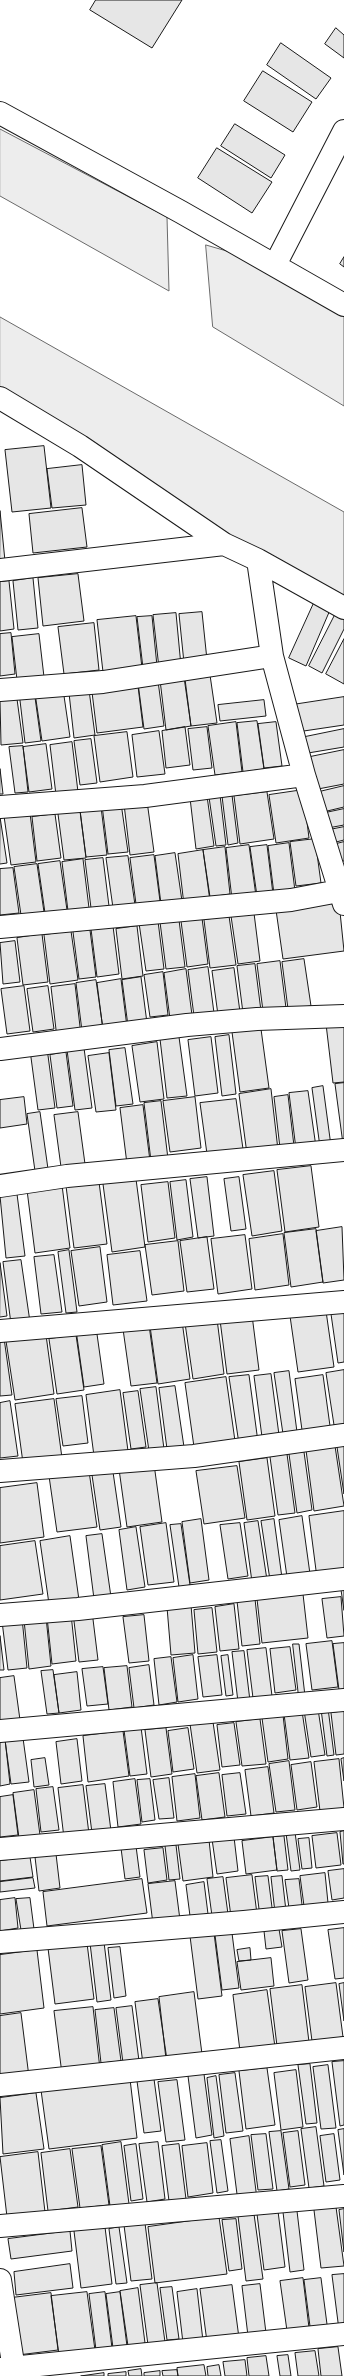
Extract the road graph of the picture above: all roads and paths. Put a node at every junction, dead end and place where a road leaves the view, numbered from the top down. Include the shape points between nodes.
1 (0, 113) edge
2 (344, 131) edge
3 (275, 266) junction
4 (344, 305) edge
5 (0, 398) edge
6 (224, 544) junction
7 (258, 560) junction
8 (0, 570) edge
9 (344, 608) edge
10 (272, 656) junction
11 (0, 690) edge
12 (304, 775) junction
13 (0, 808) edge
14 (343, 895) edge
15 (0, 927) edge
16 (344, 1016) edge
17 (0, 1049) edge
18 (344, 1150) edge
19 (0, 1186) edge
20 (344, 1302) edge
21 (0, 1331) edge
22 (344, 1435) edge
23 (0, 1470) edge
24 (344, 1580) edge
25 (0, 1614) edge
26 (344, 1700) edge
27 (0, 1731) edge
28 (344, 1819) edge
29 (0, 1849) edge
30 (344, 1912) edge
31 (0, 1942) edge
32 (344, 2048) edge
33 (0, 2085) edge
34 (344, 2196) edge
35 (0, 2226) edge
36 (0, 2280) edge
37 (344, 2334) edge
38 (10, 2371) edge

1 - 3 street
2 - 3 street
3 - 4 street
5 - 6 street via 80,446
6 - 7 street
6 - 8 street
7 - 9 street
7 - 10 street
10 - 11 street via 103,682
10 - 12 street
12 - 13 street via 145,796
12 - 14 street
14 - 15 street
16 - 17 street via 257,1019 194,1025
18 - 19 street via 67,1176
20 - 21 street
22 - 23 street via 194,1456
24 - 25 street via 78,1609
26 - 27 street
28 - 29 street
30 - 31 street
32 - 33 street
34 - 35 street
36 - 38 street
37 - 38 street

